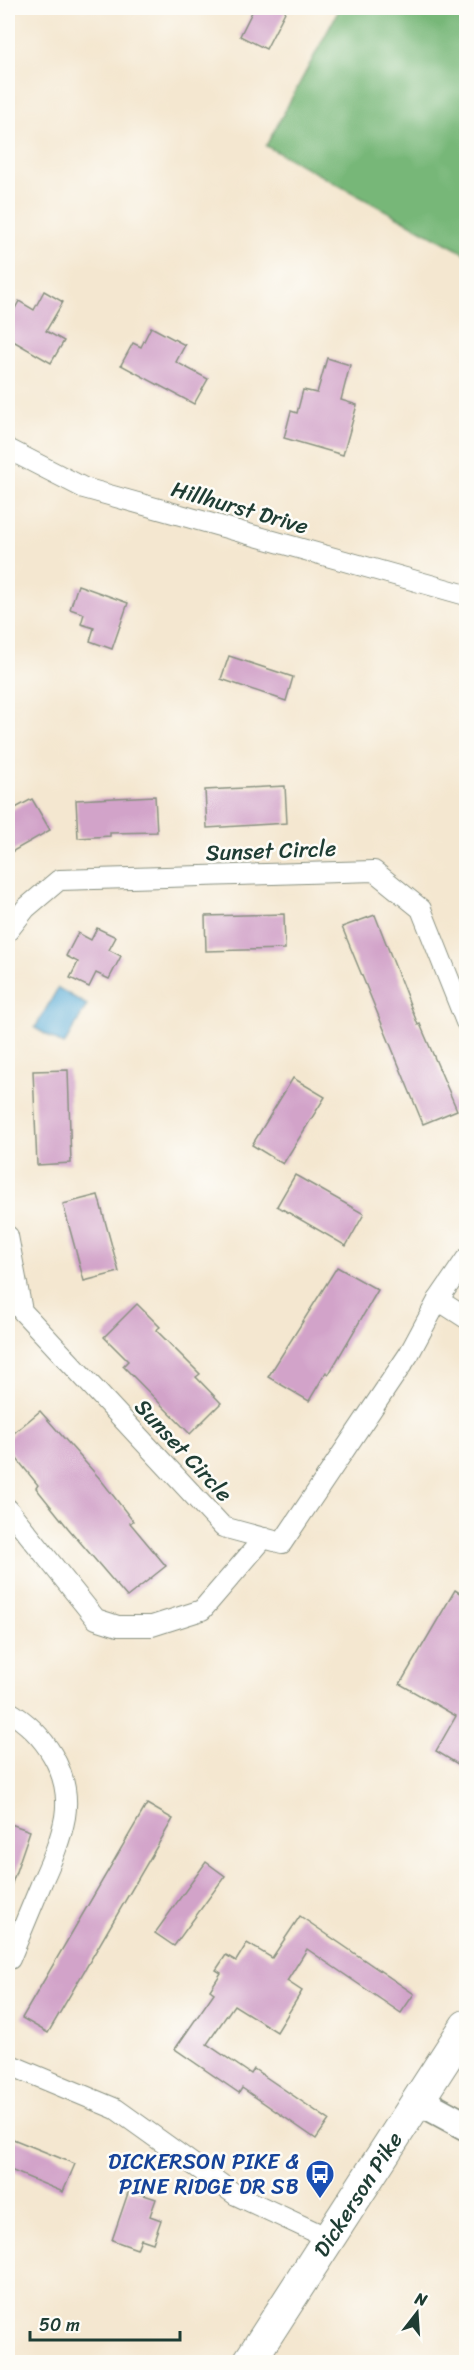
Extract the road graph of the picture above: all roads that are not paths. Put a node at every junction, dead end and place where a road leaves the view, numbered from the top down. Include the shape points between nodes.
1 (8, 449) edge
2 (466, 595) edge
3 (8, 931) edge
4 (466, 1022) edge
5 (8, 1236) edge
6 (466, 1259) edge
7 (438, 1300) junction
8 (466, 1318) edge
9 (8, 1509) edge
10 (264, 1538) junction
11 (8, 1711) edge
12 (8, 1959) edge
13 (466, 2026) edge
14 (8, 2064) edge
15 (418, 2100) junction
16 (466, 2126) edge
17 (328, 2238) junction
18 (249, 2362) edge

1 - 2 street, Hillhurst Drive via 84,488
3 - 4 street, Sunset Circle via 26,908 59,880 374,871 421,909
5 - 10 street, Sunset Circle via 22,1311 223,1527
6 - 7 street, Sunset Circle
7 - 8 street
7 - 10 street, Sunset Circle via 409,1354 282,1543
9 - 10 street via 96,1619 118,1626 152,1626 202,1610
11 - 12 street via 24,1720 45,1743 58,1766 65,1789 65,1817 55,1851
13 - 15 main road, Dickerson Pike
14 - 17 street via 116,2109 236,2195
15 - 16 main road
15 - 17 main road, Dickerson Pike
17 - 18 main road, Dickerson Pike

